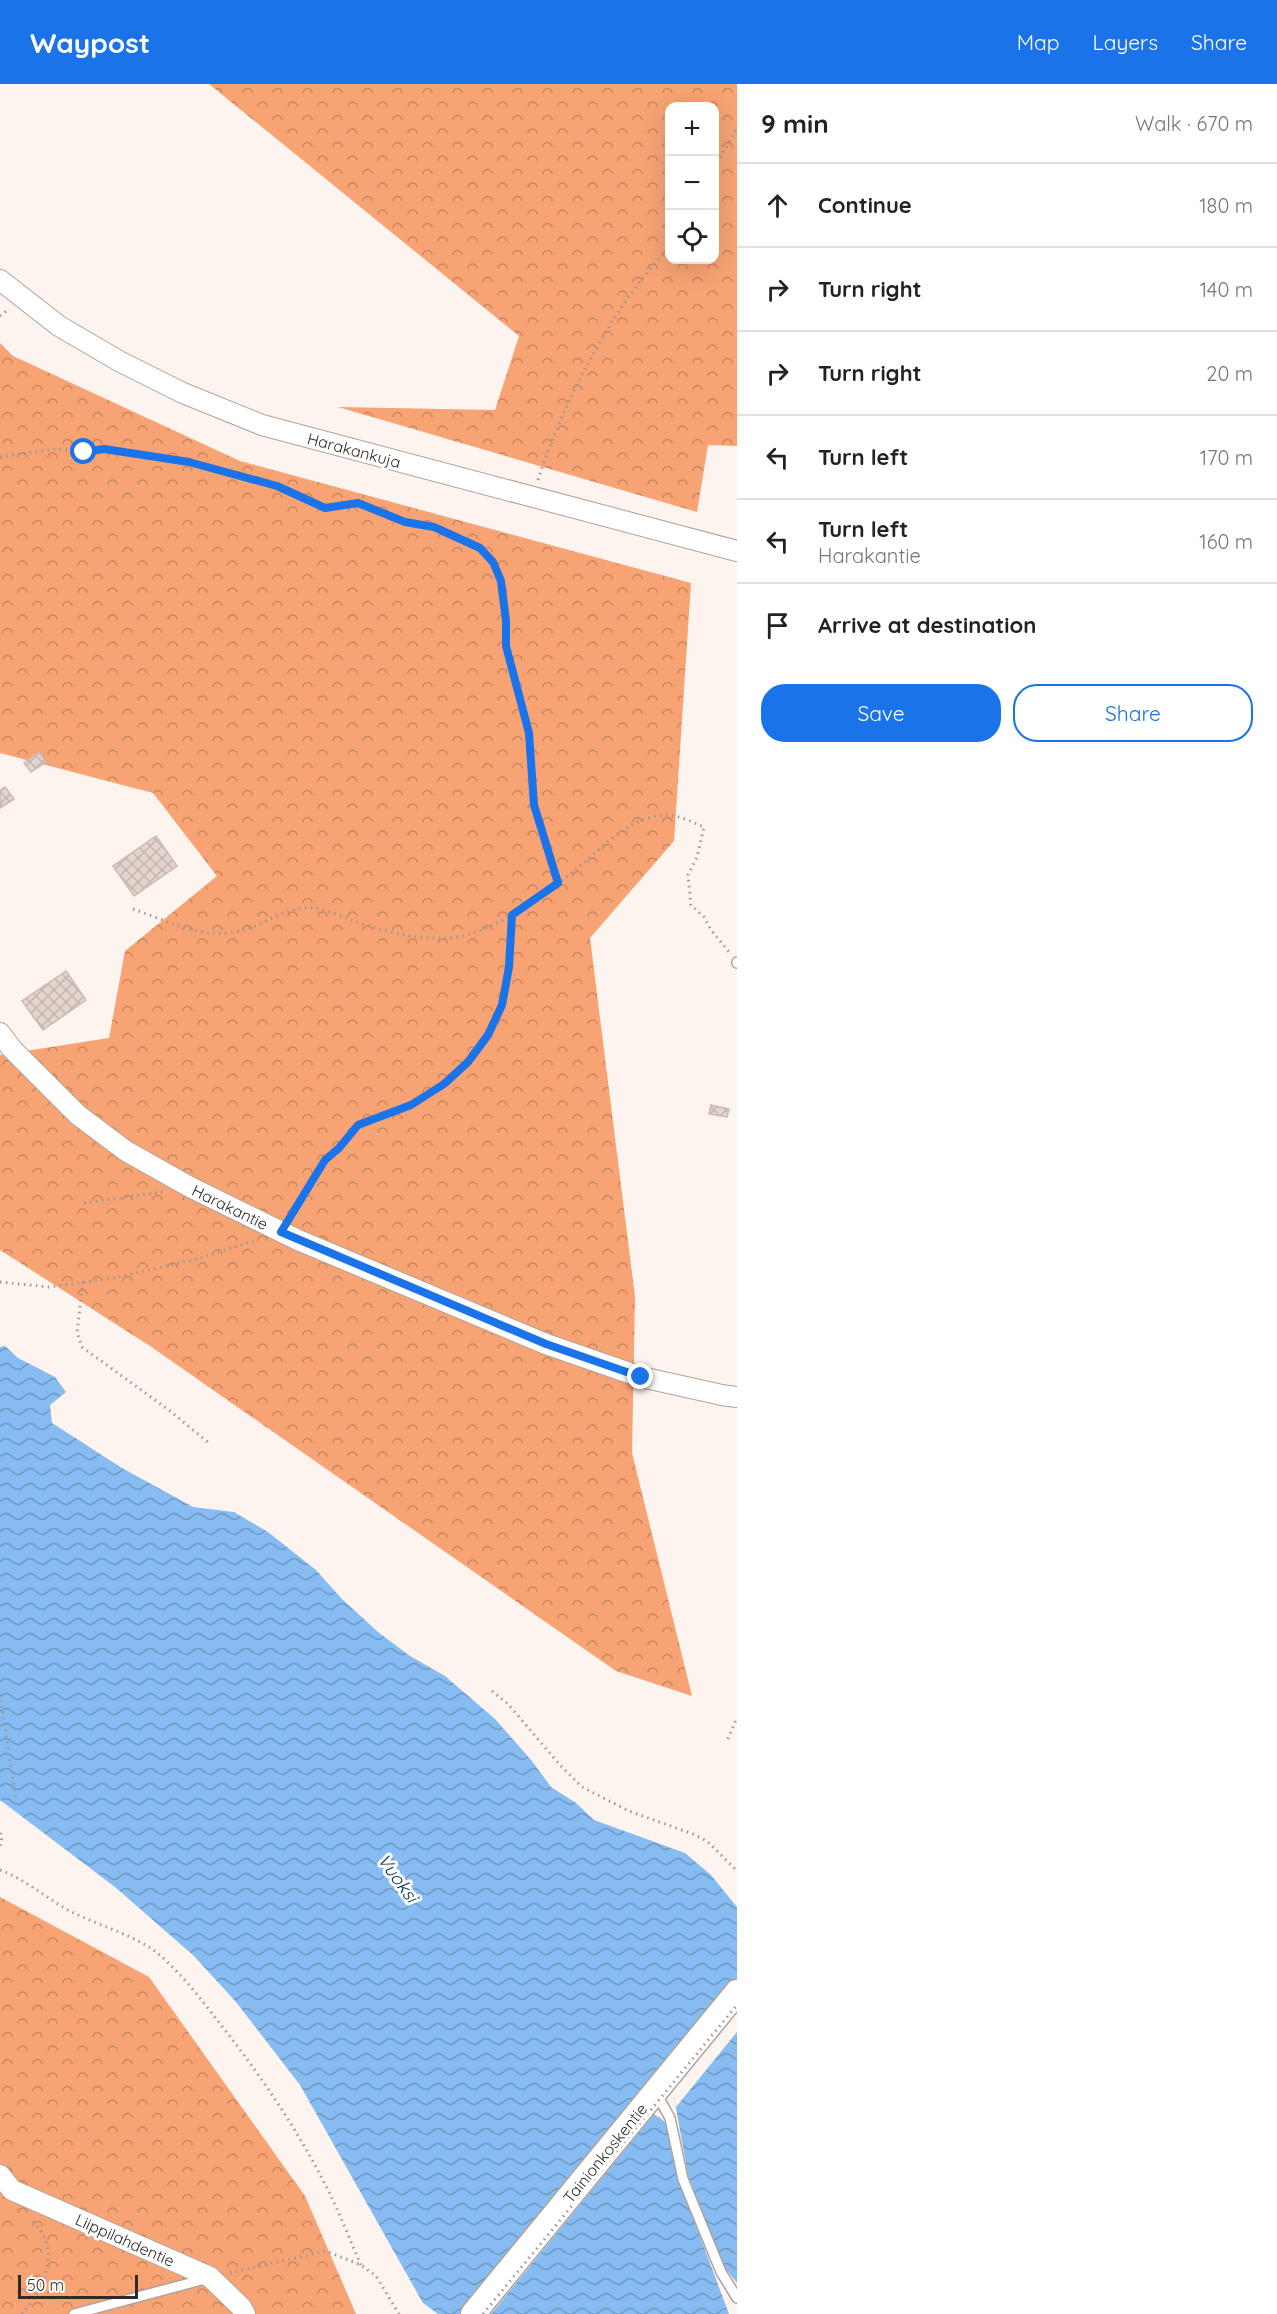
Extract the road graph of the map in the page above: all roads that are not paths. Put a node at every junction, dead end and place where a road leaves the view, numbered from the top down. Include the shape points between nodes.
1 (0, 280) edge
2 (737, 551) edge
3 (0, 1033) edge
4 (737, 1397) edge
5 (737, 1992) edge
6 (655, 2091) junction
7 (0, 2175) edge
8 (210, 2277) junction
9 (737, 2298) edge
10 (74, 2314) edge
11 (245, 2314) edge
12 (473, 2314) edge

1 - 2 street, Harakankuja via 59,326 119,361 183,393 262,425
3 - 4 street, Harakantie via 78,1115 126,1151 281,1232 546,1344 641,1377
5 - 6 street, Tainionkoskentie
6 - 9 lane via 670,2118 687,2189 721,2272
6 - 12 street, Tainionkoskentie
7 - 8 street, Liippilahdentie via 12,2190
8 - 10 lane
8 - 11 street, Liippilahdentie

